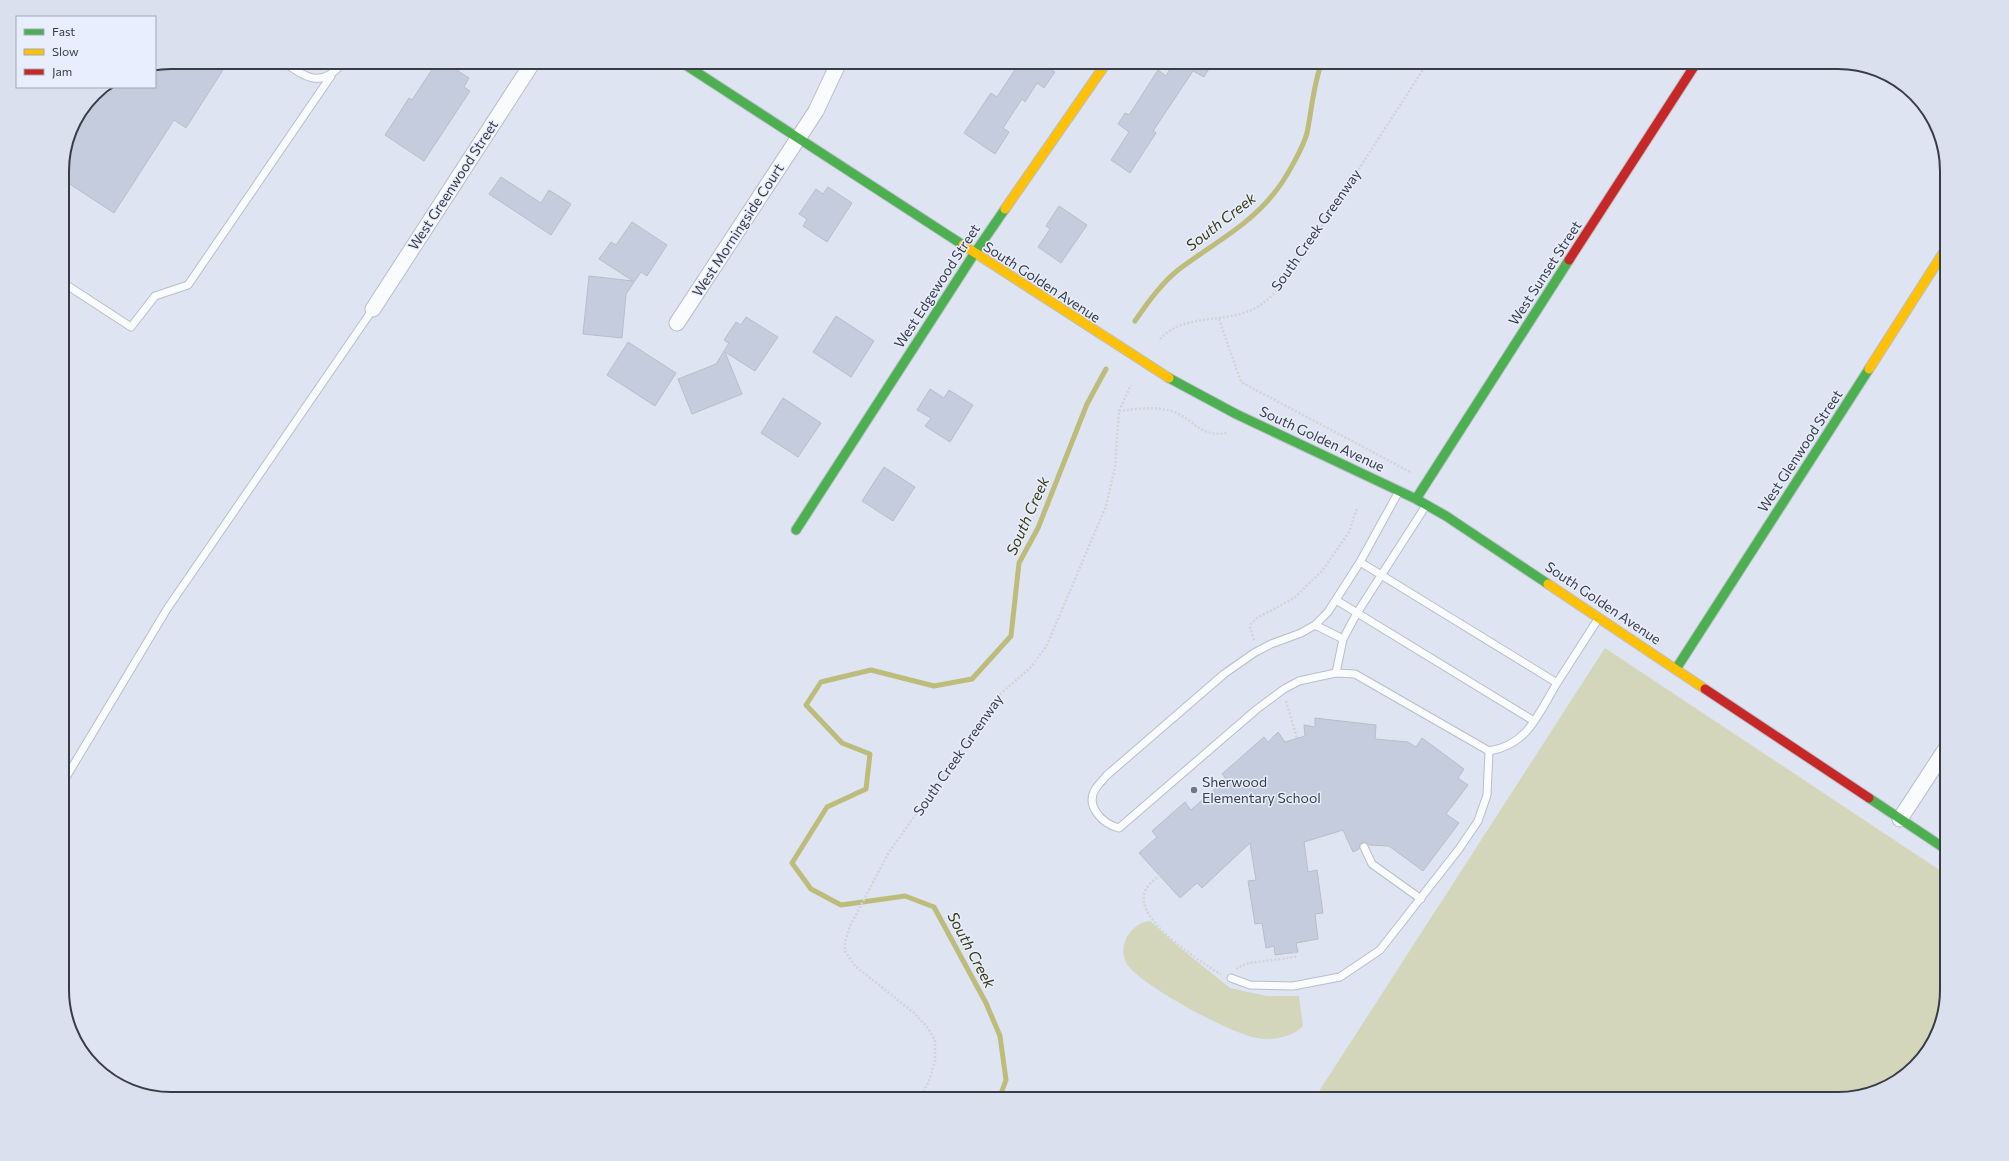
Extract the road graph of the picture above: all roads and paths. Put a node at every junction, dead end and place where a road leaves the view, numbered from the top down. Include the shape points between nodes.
1 (294, 69) edge
2 (337, 69) edge
3 (528, 69) edge
4 (692, 69) edge
5 (835, 69) edge
6 (1103, 69) edge
7 (1423, 69) edge
8 (1692, 69) edge
9 (331, 76) junction
10 (798, 138) junction
11 (974, 254) junction
12 (1940, 258) edge
13 (69, 287) edge
14 (373, 309) joint
15 (1219, 319) junction
16 (677, 323) dead end
17 (1160, 339) dead end
18 (1131, 385) dead end
19 (1119, 411) junction
20 (1227, 433) dead end
21 (1431, 475) junction
22 (1399, 491) junction
23 (1416, 499) junction
24 (1426, 505) junction
25 (1357, 508) dead end
26 (796, 530) dead end
27 (1360, 562) junction
28 (1382, 575) junction
29 (1336, 600) junction
30 (1357, 613) junction
31 (1599, 617) junction
32 (1315, 625) junction
33 (1343, 639) junction
34 (1254, 640) dead end
35 (1676, 669) junction
36 (1336, 673) junction
37 (1557, 683) junction
38 (1285, 696) dead end
39 (1534, 721) junction
40 (1297, 738) dead end
41 (1489, 751) junction
42 (1940, 758) edge
43 (69, 772) edge
44 (1900, 819) junction
45 (1940, 845) edge
46 (1364, 847) dead end
47 (1160, 875) dead end
48 (1421, 899) junction
49 (1294, 952) dead end
50 (1231, 978) junction
51 (924, 1092) edge

1 - 9 lane via 317,80
2 - 9 lane
3 - 14 street, West Greenwood Street
4 - 10 street, South Golden Avenue
5 - 10 street, West Morningside Court via 816,111
6 - 11 street, West Edgewood Street
7 - 15 path, South Creek Greenway via 1314,238 1276,291 1252,310
8 - 21 street, West Sunset Street
9 - 13 lane via 188,285 155,296 131,327
10 - 11 street, South Golden Avenue
10 - 16 street, West Morningside Court
11 - 22 street, South Golden Avenue via 1095,334 1180,385
11 - 26 street, West Edgewood Street
12 - 35 street, West Glenwood Street
14 - 43 lane via 168,609
15 - 17 path, South Creek Greenway via 1184,323 1167,331
15 - 21 path via 1241,382 1412,473 1416,466
18 - 19 path, South Creek Greenway
19 - 20 path via 1154,408 1172,411 1203,431 1217,435
19 - 51 path, South Creek Greenway via 1115,467 1106,506 1047,645 1031,668 996,698 889,852 850,926 845,942 845,951 855,966 914,1013 935,1040 935,1061
21 - 23 street, West Sunset Street
22 - 23 street, South Golden Avenue
22 - 27 lane
23 - 24 street, South Golden Avenue
24 - 28 lane
24 - 31 street, South Golden Avenue
25 - 34 path via 1349,532 1322,571 1294,598 1257,618 1252,624 1250,628
27 - 28 lane
27 - 29 lane
28 - 30 lane
28 - 37 lane
29 - 30 lane
29 - 32 lane
30 - 33 lane
30 - 39 lane
31 - 35 street, South Golden Avenue
31 - 37 lane
32 - 33 lane
32 - 36 lane via 1260,650 1224,674 1106,776 1095,789 1092,800 1095,810 1101,820 1119,828 1257,708 1298,681
33 - 36 lane
35 - 44 street, South Golden Avenue
36 - 41 lane via 1355,674
37 - 39 lane
38 - 40 path
39 - 41 lane via 1528,732 1518,740 1503,749
41 - 48 lane via 1487,795 1478,821
42 - 44 street
44 - 45 street, South Golden Avenue
46 - 48 lane via 1372,864
47 - 50 path via 1146,889 1144,896 1147,914 1179,945 1215,971
48 - 50 lane via 1380,950 1340,977 1293,986 1250,985
49 - 50 path via 1295,957 1242,965

